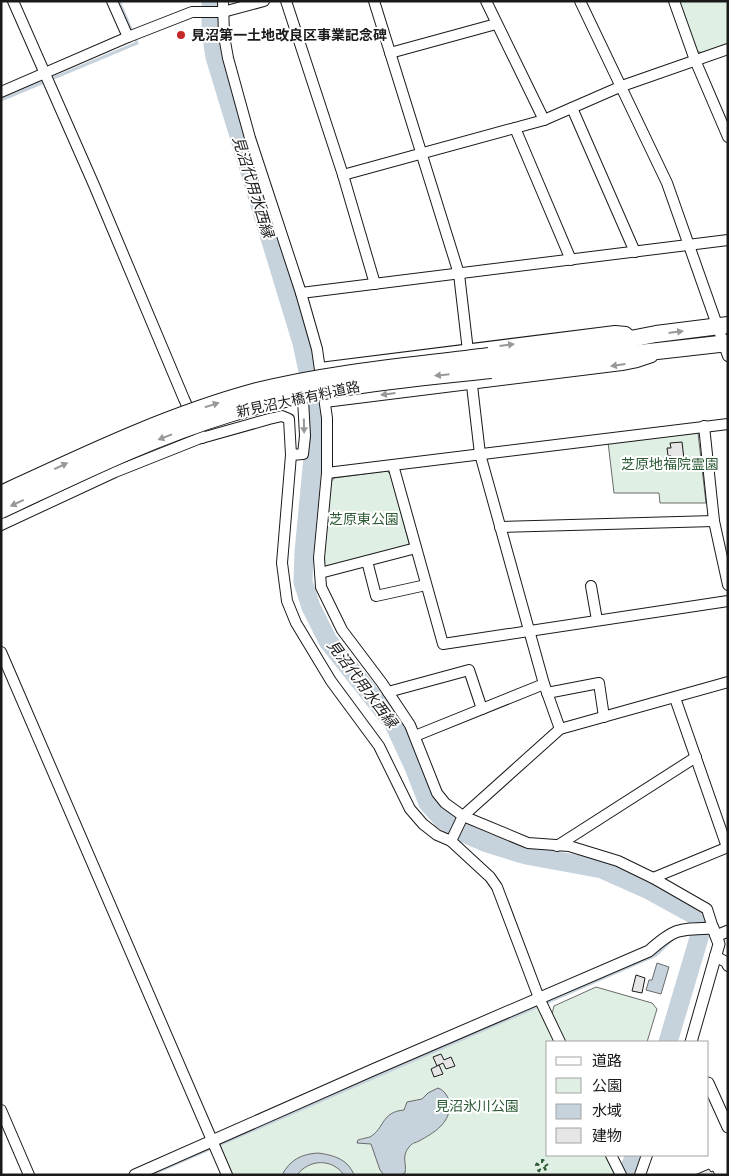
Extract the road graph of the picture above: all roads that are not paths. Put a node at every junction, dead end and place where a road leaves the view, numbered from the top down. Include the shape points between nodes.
1 (13, 1) edge
2 (112, 1) edge
3 (223, 1) edge
4 (264, 1) edge
5 (286, 1) edge
6 (374, 1) edge
7 (486, 1) edge
8 (580, 1) edge
9 (674, 1) edge
10 (223, 12) junction
11 (496, 24) junction
12 (128, 37) junction
13 (728, 49) edge
14 (390, 53) junction
15 (695, 60) junction
16 (43, 73) junction
17 (622, 86) junction
18 (1, 92) edge
19 (572, 108) junction
20 (723, 113) edge
21 (544, 120) junction
22 (515, 128) junction
23 (728, 137) edge
24 (421, 154) junction
25 (343, 174) junction
26 (728, 240) edge
27 (689, 245) junction
28 (635, 252) junction
29 (571, 260) junction
30 (459, 274) junction
31 (375, 284) junction
32 (301, 293) junction
33 (722, 326) edge
34 (634, 339) junction
35 (726, 348) edge
36 (611, 349) junction
37 (468, 350) junction
38 (664, 350) junction
39 (490, 363) junction
40 (320, 368) junction
41 (473, 383) junction
42 (324, 398) junction
43 (728, 424) edge
44 (704, 426) junction
45 (202, 438) junction
46 (480, 454) junction
47 (291, 455) junction
48 (392, 465) junction
49 (327, 473) junction
50 (1, 494) edge
51 (1, 510) edge
52 (714, 521) junction
53 (1, 525) edge
54 (500, 527) junction
55 (416, 548) junction
56 (367, 561) junction
57 (320, 573) junction
58 (426, 585) junction
59 (728, 585) edge
60 (591, 586) dead end
61 (728, 601) edge
62 (597, 620) junction
63 (529, 630) junction
64 (1, 652) edge
65 (728, 682) edge
66 (546, 688) junction
67 (388, 692) junction
68 (675, 698) junction
69 (482, 709) junction
70 (604, 717) junction
71 (560, 730) junction
72 (415, 736) junction
73 (696, 757) junction
74 (463, 816) junction
75 (452, 838) junction
76 (557, 846) junction
77 (727, 847) edge
78 (653, 878) junction
79 (728, 931) edge
80 (714, 932) junction
81 (715, 956) junction
82 (728, 966) edge
83 (539, 998) junction
84 (560, 1041) edge
85 (691, 1041) edge
86 (709, 1085) edge
87 (1, 1110) edge
88 (728, 1127) edge
89 (212, 1140) junction
90 (611, 1156) edge
91 (647, 1156) edge
92 (620, 1174) edge
93 (29, 1175) edge
94 (135, 1175) edge
95 (227, 1175) edge
96 (640, 1175) edge

1 - 16 street
2 - 12 street
3 - 10 street
4 - 10 street
5 - 25 street
6 - 14 street
7 - 11 street
8 - 17 street
9 - 15 street
10 - 12 street via 192,12
10 - 32 street via 225,43 246,120
11 - 14 street
11 - 21 street
12 - 16 street
13 - 15 street
14 - 24 street
15 - 17 street
15 - 20 street
16 - 18 street
16 - 45 street
17 - 19 street
17 - 27 street via 667,183
19 - 21 street
19 - 28 street
20 - 23 street
21 - 22 street
22 - 24 street
22 - 29 street
24 - 25 street
24 - 30 street
25 - 31 street
26 - 27 street
27 - 28 street
27 - 33 street
28 - 29 street
29 - 30 street
30 - 31 street
30 - 37 street
31 - 32 street
32 - 40 street
34 -> 33 highway
33 - 35 street
34 - 36 highway
37 -> 34 street via 615,331 626,332
35 - 38 highway
36 - 38 highway
36 - 39 highway, 新見沼大橋有料道路
37 - 40 street
37 - 41 street
38 -> 41 street via 647,359 622,365
50 -> 39 highway, 新見沼大橋有料道路, bridge via 174,417 258,391 341,376
39 -> 51 highway, 新見沼大橋有料道路, bridge via 333,389 230,414 150,443
40 - 42 street
41 -> 42 street
41 - 46 street
42 -> 47 street via 303,399 303,454
42 - 49 street
43 - 44 street
44 - 46 street
44 - 52 street
45 - 47 street via 286,417 290,419
45 - 53 street via 115,472
46 - 48 street
46 - 54 street
47 - 75 street via 282,564 287,601 296,623 331,681 379,746 410,809 437,835
48 - 49 street
48 - 55 street
49 - 57 street
52 - 54 street
52 - 59 street
54 - 63 street
55 - 56 street
55 - 58 street
56 - 57 street
56 - 58 street via 376,596
57 - 67 street via 321,587 342,630
58 - 63 street via 443,644
60 - 62 street
61 - 62 street
62 - 63 street
63 - 66 street
64 - 89 street
65 - 68 street
66 - 69 street
66 - 70 street via 598,682
66 - 71 street
67 - 69 street via 469,670
67 - 72 street
68 - 70 street
68 - 73 street
69 - 72 street
70 - 71 street
71 - 74 street
72 - 74 street via 437,793
73 - 76 street
73 - 77 street
74 - 75 street
74 - 76 street via 528,843
75 - 83 street via 497,887
76 - 78 street via 569,846 618,861
77 - 78 street
78 - 80 street via 707,909
79 - 80 street
80 - 81 street via 719,944
80 - 83 street via 677,930 649,951
81 - 82 street
81 - 85 street
83 - 84 street
83 - 89 street
86 - 88 street
87 - 93 street
89 - 94 street
89 - 95 street
90 - 92 street
91 - 96 street

